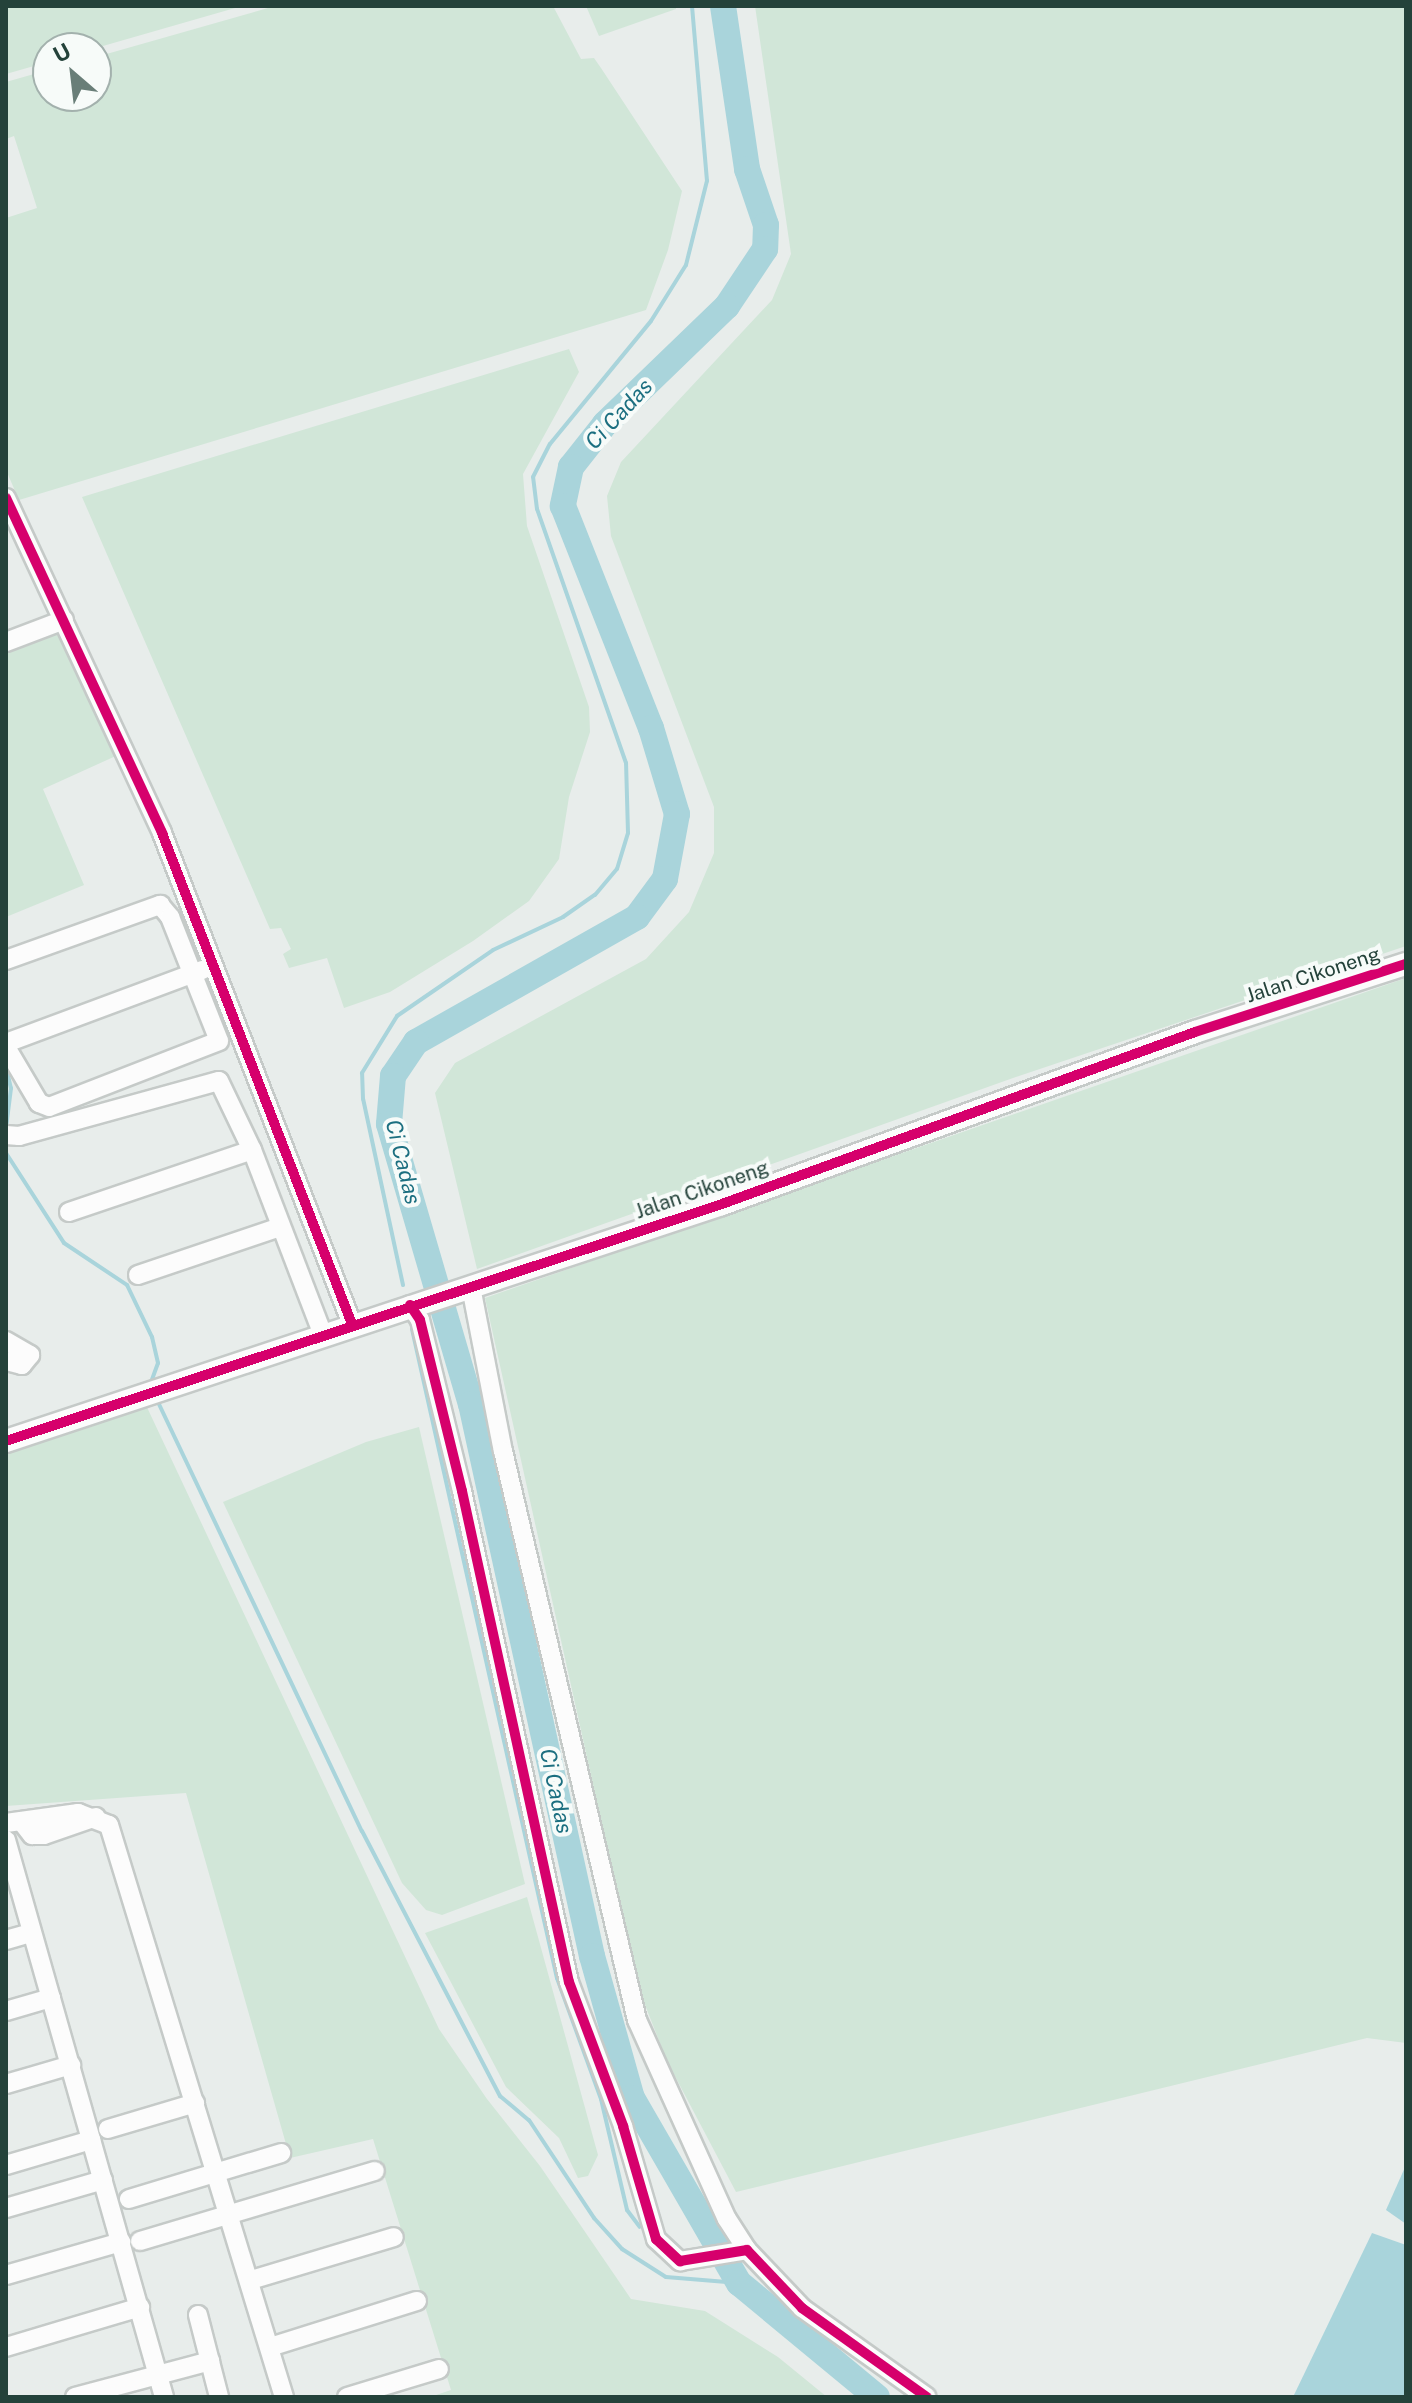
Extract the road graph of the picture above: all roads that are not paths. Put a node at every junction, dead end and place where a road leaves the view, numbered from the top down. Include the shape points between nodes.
1 (6, 498) edge
2 (64, 620) junction
3 (6, 642) edge
4 (6, 960) edge
5 (1406, 964) edge
6 (212, 966) junction
7 (193, 974) junction
8 (6, 1045) edge
9 (13, 1135) edge
10 (252, 1150) junction
11 (69, 1212) dead end
12 (280, 1227) junction
13 (138, 1275) dead end
14 (468, 1288) junction
15 (416, 1303) junction
16 (352, 1324) junction
17 (323, 1335) junction
18 (6, 1341) edge
19 (6, 1361) edge
20 (6, 1441) edge
21 (13, 1822) edge
22 (7, 1850) edge
23 (31, 1933) junction
24 (6, 1940) edge
25 (51, 1998) junction
26 (6, 2011) edge
27 (71, 2065) junction
28 (6, 2084) edge
29 (195, 2103) junction
30 (108, 2129) dead end
31 (91, 2140) junction
32 (281, 2153) dead end
33 (6, 2165) edge
34 (375, 2171) dead end
35 (216, 2172) junction
36 (103, 2180) junction
37 (129, 2199) dead end
38 (6, 2208) edge
39 (228, 2216) junction
40 (394, 2237) dead end
41 (140, 2241) dead end
42 (121, 2242) junction
43 (742, 2250) junction
44 (6, 2275) edge
45 (251, 2280) junction
46 (417, 2301) dead end
47 (140, 2307) junction
48 (198, 2315) dead end
49 (6, 2347) edge
50 (270, 2347) junction
51 (210, 2361) junction
52 (439, 2369) dead end
53 (158, 2375) junction
54 (75, 2397) edge
55 (164, 2397) edge
56 (219, 2397) edge
57 (284, 2397) edge
58 (347, 2397) edge
59 (927, 2397) edge

1 - 2 street
2 - 3 street
2 - 6 street via 162,833
4 - 7 street via 155,905 168,913
5 - 14 street, Jalan Cikoneng
6 - 7 street
6 - 16 street
7 - 8 street
7 - 8 street via 218,1037 213,1048 49,1107 39,1103
9 - 10 street via 214,1081 222,1084
10 - 11 street
10 - 12 street
12 - 13 street
12 - 17 street
14 - 15 street, Jalan Cikoneng
14 - 43 street via 637,2020
15 - 16 street, Jalan Cikoneng
15 - 43 street via 569,1982 623,2126 656,2239 672,2258 690,2262
16 - 17 street, Jalan Cikoneng
17 - 20 street, Jalan Cikoneng
18 - 19 street via 30,1355 22,1365
21 - 29 street via 32,1835 97,1817 109,1825
22 - 23 street
23 - 24 street
23 - 25 street
25 - 26 street
25 - 27 street
27 - 28 street
27 - 31 street
29 - 30 street
29 - 35 street
31 - 33 street
31 - 36 street
32 - 35 street
34 - 39 street
35 - 37 street
35 - 39 street
36 - 38 street
36 - 42 street
39 - 41 street
39 - 45 street
40 - 45 street
42 - 44 street
42 - 47 street
43 - 59 street via 802,2308
45 - 50 street
46 - 50 street
47 - 49 street
47 - 53 street
48 - 51 street
50 - 57 street
51 - 53 street
51 - 56 street
52 - 58 street
53 - 54 street
53 - 55 street

